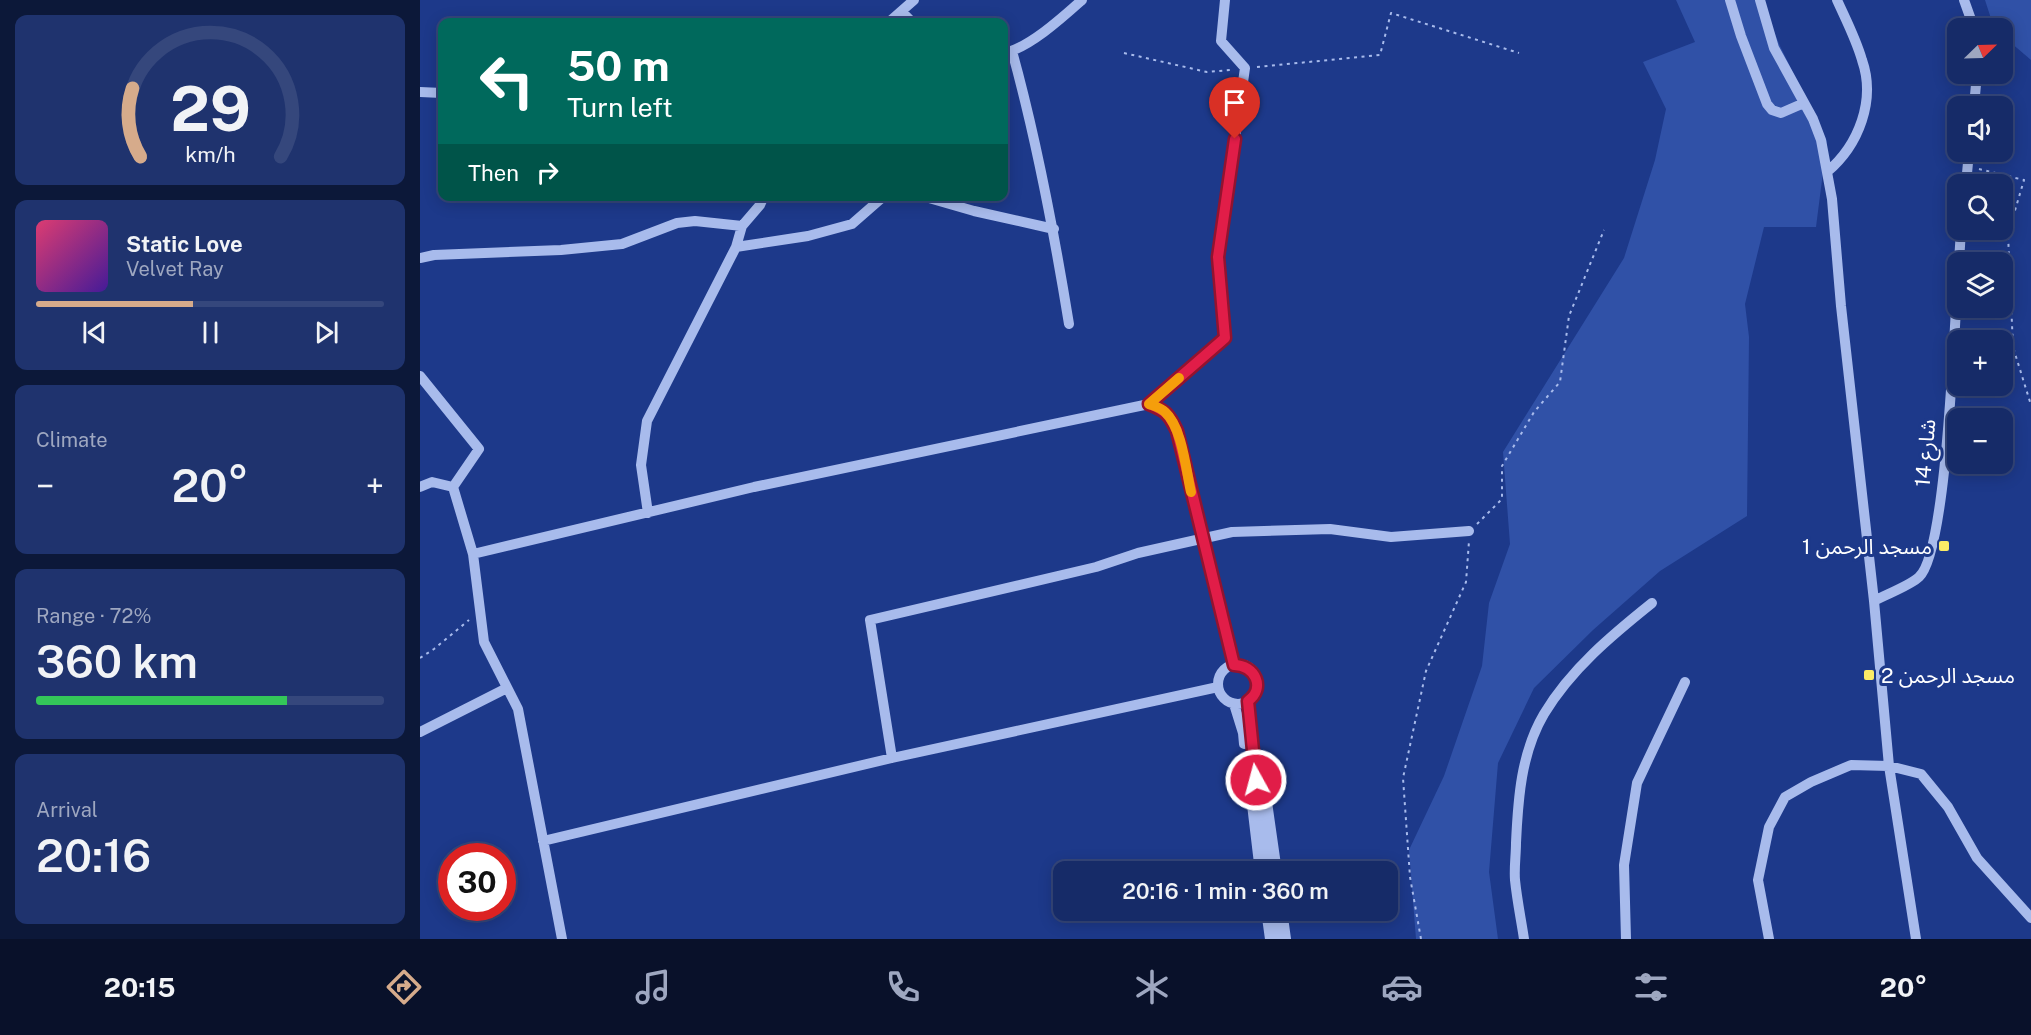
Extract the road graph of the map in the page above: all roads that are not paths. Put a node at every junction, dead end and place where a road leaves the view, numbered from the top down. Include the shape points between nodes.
1 (914, 0) edge
2 (1082, 0) edge
3 (1225, 0) edge
4 (1730, 0) edge
5 (1760, 0) edge
6 (1838, 0) edge
7 (1964, 0) edge
8 (902, 12) junction
9 (894, 18) edge
10 (908, 18) edge
11 (1970, 18) edge
12 (1008, 52) edge
13 (420, 92) edge
14 (438, 93) edge
15 (1804, 103) junction
16 (1827, 172) junction
17 (762, 201) edge
18 (878, 201) edge
19 (939, 201) edge
20 (742, 226) junction
21 (1054, 229) junction
22 (736, 248) junction
23 (420, 258) edge
24 (1955, 318) edge
25 (1069, 324) dead end
26 (420, 376) edge
27 (1149, 404) junction
28 (420, 487) edge
29 (453, 487) junction
30 (648, 513) junction
31 (1469, 531) road end
32 (1202, 539) junction
33 (473, 554) junction
34 (1874, 601) junction
35 (1652, 603) dead end
36 (1234, 665) junction
37 (1685, 682) dead end
38 (1218, 687) junction
39 (507, 688) junction
40 (1248, 701) junction
41 (1233, 704) junction
42 (1249, 726) junction
43 (420, 732) edge
44 (892, 758) junction
45 (1889, 766) junction
46 (543, 841) junction
47 (1259, 861) edge
48 (1267, 861) edge
49 (1275, 861) edge
50 (2031, 918) edge
51 (1267, 921) edge
52 (1275, 921) edge
53 (1284, 921) edge
54 (562, 939) edge
55 (1269, 939) edge
56 (1277, 939) edge
57 (1286, 939) edge
58 (1524, 939) edge
59 (1626, 939) edge
60 (1768, 939) edge
61 (1916, 939) edge

1 - 8 street
2 - 12 street via 1052,26
3 - 27 street via 1221,41 1245,68 1218,257 1225,338
4 - 15 street via 1767,104 1781,113
5 - 15 street via 1774,48
6 - 16 street via 1863,62 1866,105 1855,139 1843,158
7 - 11 street
8 - 9 street
8 - 10 street
12 - 21 street via 1029,114
13 - 14 street
15 - 16 street via 1821,140
16 - 34 street
17 - 20 street
18 - 22 street via 852,224
19 - 21 street
20 - 22 street
20 - 23 street via 695,221 677,223 622,244
21 - 25 street
22 - 30 street via 647,421 641,465
24 - 34 street, شارع 14 via 1943,483 1932,552 1920,577
26 - 29 street via 479,449
27 - 30 street
27 - 32 street via 1164,410 1177,431
28 - 29 street via 432,482
29 - 33 street
30 - 33 street
31 - 32 street via 1391,537 1330,529 1232,532
32 - 36 street
32 - 44 street via 870,620
33 - 39 street via 484,642
34 - 45 street
35 - 58 street via 1612,635 1565,685 1544,715 1532,742 1521,779 1517,823 1515,879
36 - 38 street via 1220,676
36 - 40 street via 1251,669 1257,679 1256,690
37 - 59 street via 1637,783 1624,865
38 - 41 street via 1223,698
38 - 44 street
39 - 43 street
39 - 46 street via 518,710
40 - 41 street
40 - 42 street
41 - 47 street via 1243,733
42 - 48 street
42 - 49 street via 1264,782
44 - 46 street
45 - 50 street via 1921,774 1948,807 1977,858
45 - 60 street via 1851,765 1785,797 1769,827 1758,880
45 - 61 street
46 - 54 street
51 - 55 street
52 - 56 street
53 - 57 street

